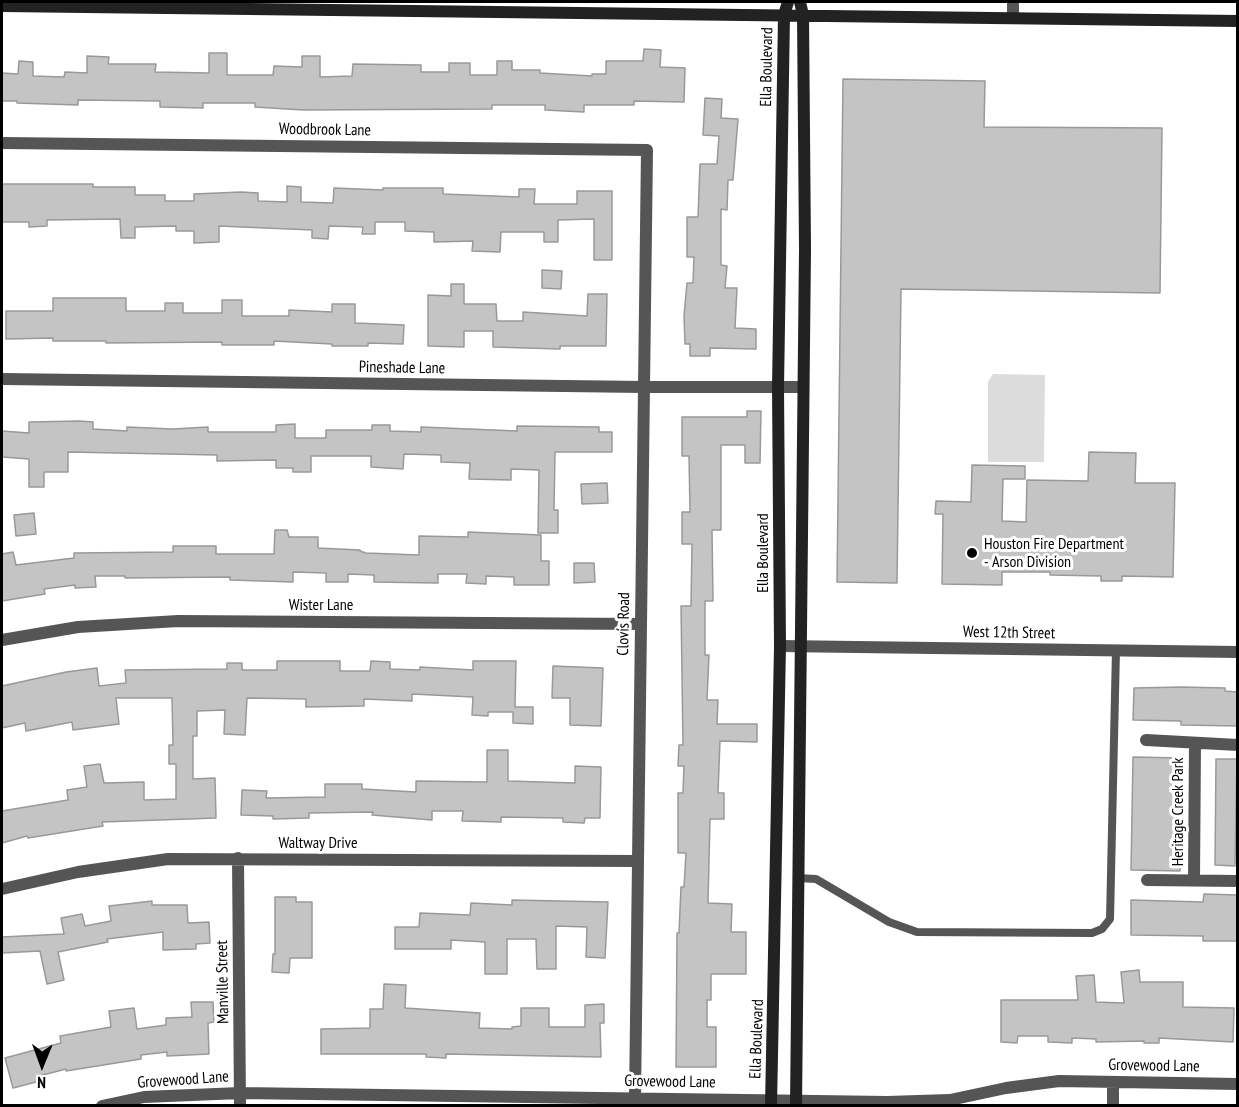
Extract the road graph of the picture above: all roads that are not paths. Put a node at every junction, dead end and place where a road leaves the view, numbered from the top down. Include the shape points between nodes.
1 (788, 2) edge
2 (800, 2) edge
3 (1013, 2) edge
4 (2, 6) edge
5 (252, 6) edge
6 (485, 7) edge
7 (784, 15) junction
8 (803, 15) junction
9 (1013, 18) junction
10 (1238, 21) edge
11 (2, 143) edge
12 (647, 150) joint
13 (2, 380) edge
14 (644, 387) junction
15 (778, 387) junction
16 (803, 387) junction
17 (641, 624) junction
18 (2, 640) edge
19 (780, 646) junction
20 (801, 646) junction
21 (1116, 650) junction
22 (1238, 652) edge
23 (1146, 740) dead end
24 (1195, 743) junction
25 (1238, 745) edge
26 (238, 858) junction
27 (637, 861) junction
28 (798, 878) junction
29 (1147, 880) dead end
30 (1194, 880) junction
31 (1238, 881) edge
32 (2, 889) edge
33 (1113, 1082) junction
34 (1238, 1084) edge
35 (635, 1098) junction
36 (240, 1099) edge
37 (340, 1100) edge
38 (488, 1101) edge
39 (615, 1102) edge
40 (771, 1103) edge
41 (796, 1103) edge
42 (907, 1103) edge
43 (102, 1106) edge
44 (1113, 1106) edge

1 - 7 main road, Ella Boulevard
2 - 8 main road
3 - 9 street
4 - 5 main road
5 - 6 main road
6 - 7 main road
7 - 8 main road
7 - 15 main road, Ella Boulevard
8 - 9 main road
8 - 16 main road
9 - 10 main road
11 - 12 street, Woodbrook Lane
12 - 14 street, Clovis Road
13 - 14 street, Pineshade Lane
14 - 15 street, Pineshade Lane
14 - 17 street, Clovis Road
15 - 16 street, Pineshade Lane
15 - 19 main road, Ella Boulevard
16 - 20 main road
17 - 18 street, Wister Lane via 178,621 78,627
17 - 27 street, Clovis Road
19 - 20 street, West 12th Street
19 - 40 main road, Ella Boulevard
20 - 21 street, West 12th Street
20 - 28 main road
21 - 22 street, West 12th Street
21 - 28 lane via 1110,919 1102,929 1092,933 917,932 889,922 816,879
23 - 24 street
24 - 25 street
24 - 30 street, Heritage Creek Park
26 - 27 street, Waltway Drive
26 - 32 street, Waltway Drive via 168,860 78,872
26 - 36 street, Manville Street
27 - 35 street, Clovis Road
28 - 41 main road
29 - 30 street
30 - 31 street
33 - 34 street, Grovewood Lane
33 - 42 street, Grovewood Lane via 1059,1081 950,1100
33 - 44 street
35 - 39 street, Grovewood Lane
35 - 40 street, Grovewood Lane
36 - 37 street, Grovewood Lane
36 - 43 street, Grovewood Lane via 144,1097
37 - 38 street, Grovewood Lane
38 - 39 street, Grovewood Lane
40 - 41 street, Grovewood Lane
41 - 42 street, Grovewood Lane

